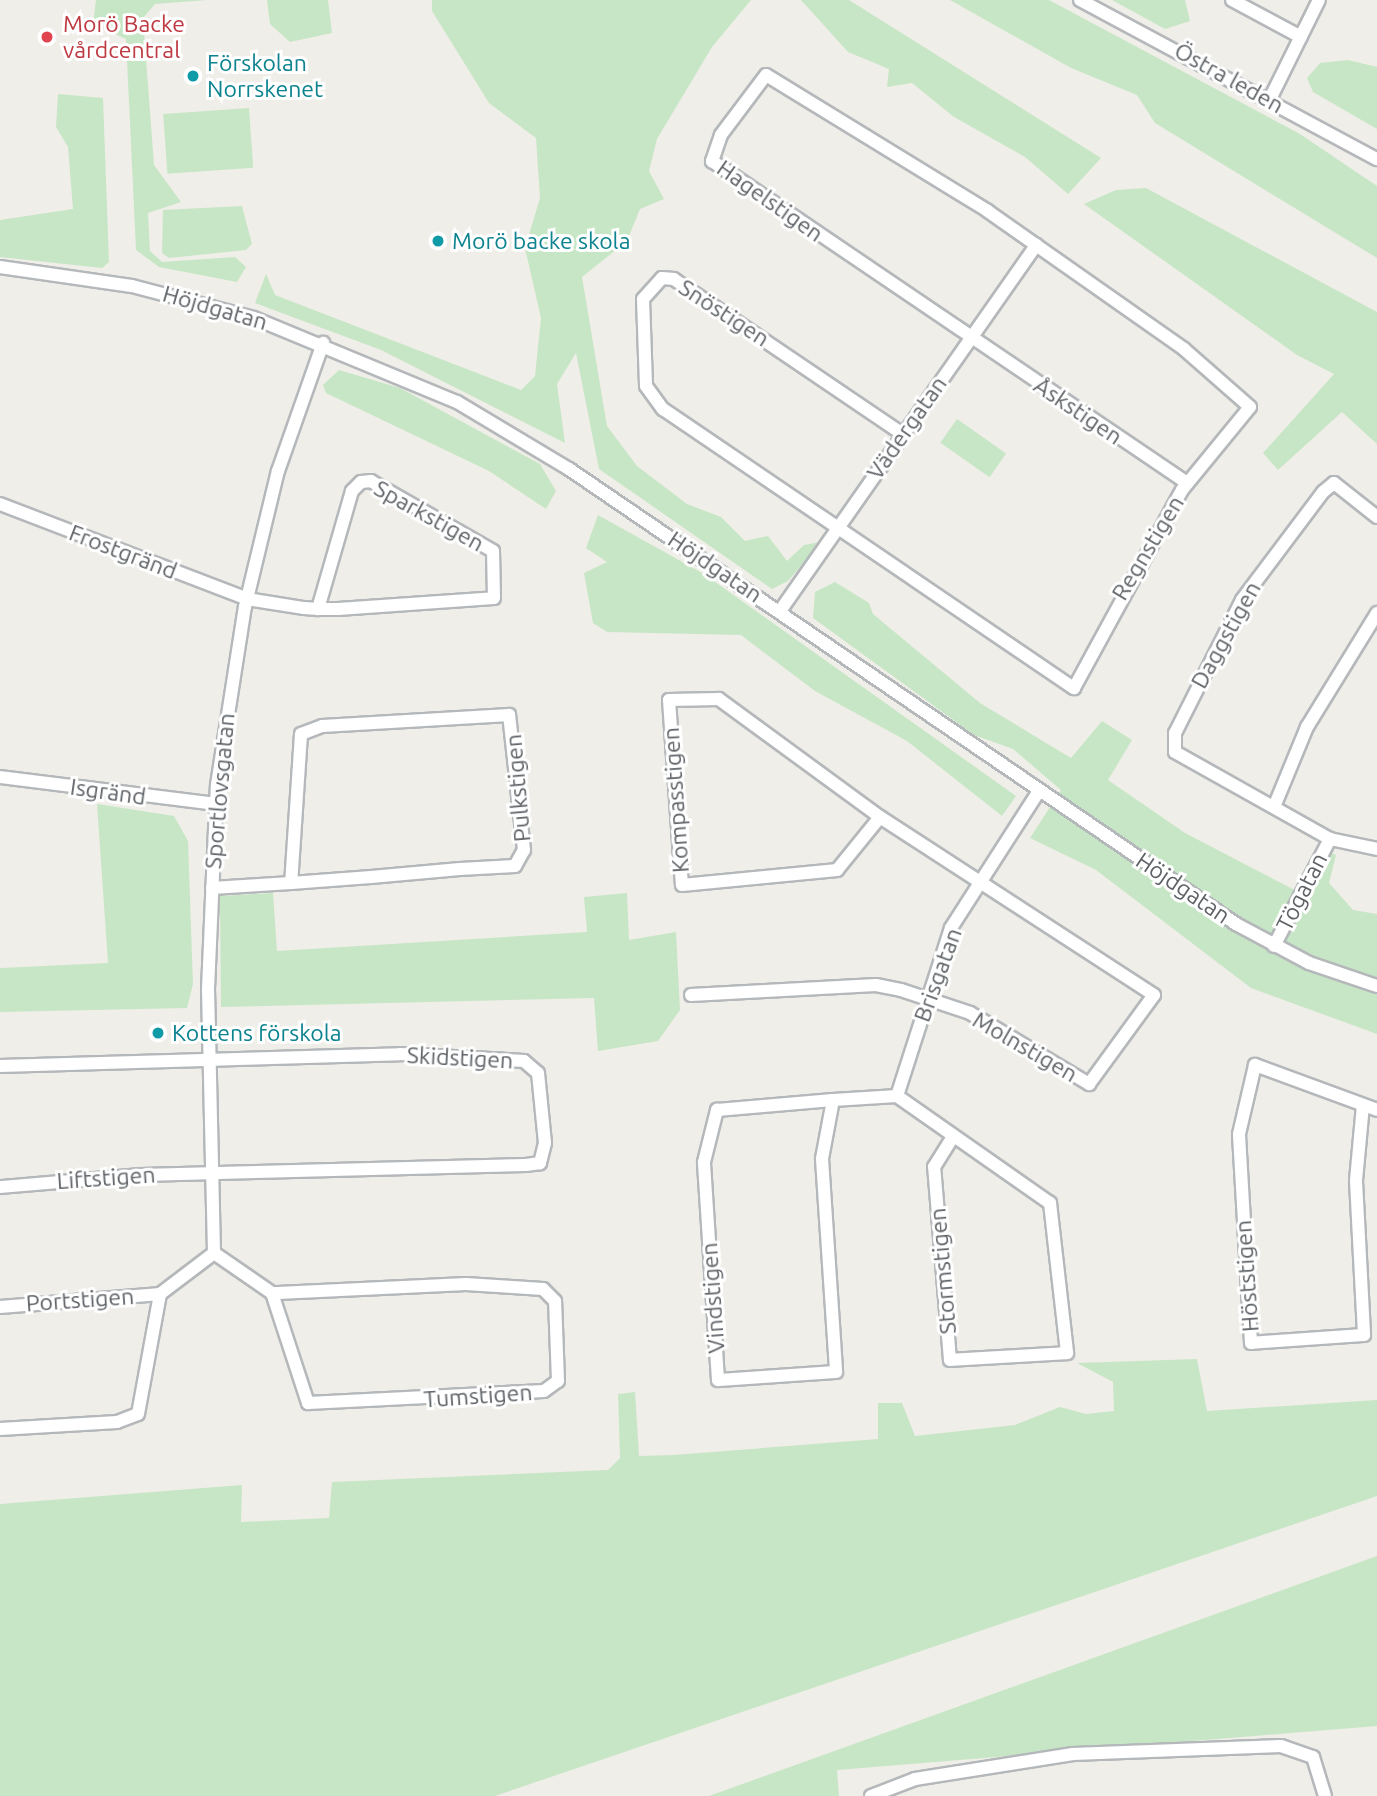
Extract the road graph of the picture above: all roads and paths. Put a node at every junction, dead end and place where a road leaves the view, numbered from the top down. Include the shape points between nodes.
1 (1080, 0) edge
2 (1232, 0) edge
3 (1319, 0) edge
4 (1301, 37) junction
5 (1270, 99) junction
6 (1377, 159) edge
7 (1036, 245) junction
8 (0, 267) edge
9 (969, 338) junction
10 (323, 342) junction
11 (904, 435) junction
12 (1187, 483) junction
13 (0, 504) edge
14 (1377, 517) edge
15 (837, 527) junction
16 (247, 599) junction
17 (318, 609) junction
18 (780, 611) junction
19 (1377, 612) edge
20 (0, 777) edge
21 (1039, 791) junction
22 (216, 804) junction
23 (1274, 807) junction
24 (880, 817) junction
25 (1329, 839) junction
26 (1377, 849) edge
27 (982, 881) junction
28 (291, 883) junction
29 (212, 888) junction
30 (1274, 946) junction
31 (1377, 986) edge
32 (691, 995) dead end
33 (928, 999) junction
34 (209, 1057) junction
35 (0, 1066) edge
36 (897, 1096) junction
37 (833, 1100) junction
38 (1363, 1105) junction
39 (1377, 1110) edge
40 (953, 1136) junction
41 (212, 1174) junction
42 (0, 1187) edge
43 (214, 1253) junction
44 (272, 1293) junction
45 (160, 1294) junction
46 (0, 1307) edge
47 (0, 1429) edge
48 (871, 1796) edge
49 (1325, 1796) edge

1 - 5 street, Östra leden
2 - 4 street
3 - 4 street
4 - 5 street
5 - 6 street, Östra leden
7 - 9 street, Vädergatan
7 - 9 street, Hagelstigen via 773,78 766,75 746,97 712,161
7 - 12 street, Regnstigen via 1232,385 1250,407
8 - 10 street, Höjdgatan via 192,300
9 - 11 street, Vädergatan
9 - 12 street, Åskstigen
10 - 16 street, Sportlovsgatan via 278,471
10 - 18 street, Höjdgatan via 402,374 514,435
11 - 15 street, Vädergatan
11 - 15 street, Snöstigen via 674,279 653,285 643,299 641,334 651,396
12 - 15 street, Regnstigen via 1074,688
13 - 16 street, Frostgränd
14 - 23 street, Daggstigen via 1334,483 1323,492 1242,600 1175,733 1175,752
15 - 18 street, Vädergatan
16 - 17 street, Sparkstigen
16 - 22 street, Sportlovsgatan
17 - 17 street, Sparkstigen via 494,598 493,551 371,481 361,482 352,491
18 - 21 street, Höjdgatan
19 - 23 street via 1307,727
20 - 22 street, Isgränd
21 - 27 street, Brisgatan
21 - 30 street, Höjdgatan
22 - 29 street, Sportlovsgatan
23 - 25 street, Daggstigen
24 - 24 street, Kompasstigen via 837,870 682,885 668,700 719,699
24 - 27 street, Kompasstigen
25 - 26 street, Daggstigen
25 - 30 street, Tögatan
27 - 33 street, Brisgatan via 951,928
27 - 33 street, Molnstigen via 1154,995 1089,1084 970,1013
28 - 28 street, Pulkstigen via 522,861 509,715 322,726 301,734
28 - 29 street, Pulkstigen
29 - 34 street, Sportlovsgatan
30 - 31 street, Höjdgatan
32 - 33 street, Molnstigen via 876,985
33 - 36 street, Brisgatan
34 - 35 street
34 - 41 street, Sportlovsgatan
34 - 41 street, Skidstigen via 400,1054 524,1061 538,1073 545,1143 540,1163 526,1165
36 - 37 street, Vindstigen
36 - 40 street, Stormstigen
37 - 37 street, Vindstigen via 822,1159 836,1373 719,1380 704,1162 717,1110
38 - 38 street, Höststigen via 1255,1065 1239,1135 1251,1343 1364,1335 1356,1181
38 - 39 street, Höststigen
40 - 40 street, Stormstigen via 934,1167 950,1360 1067,1353 1050,1203
41 - 42 street, Liftstigen
41 - 43 street, Sportlovsgatan
43 - 44 street
43 - 45 street, Portstigen
44 - 44 street, Tumstigen via 302,1394 320,1407 544,1391 558,1381 555,1301 543,1289 466,1284
45 - 46 street, Portstigen
45 - 47 street, Portstigen via 138,1414 117,1422
48 - 49 street via 915,1779 1073,1754 1281,1746 1313,1757

